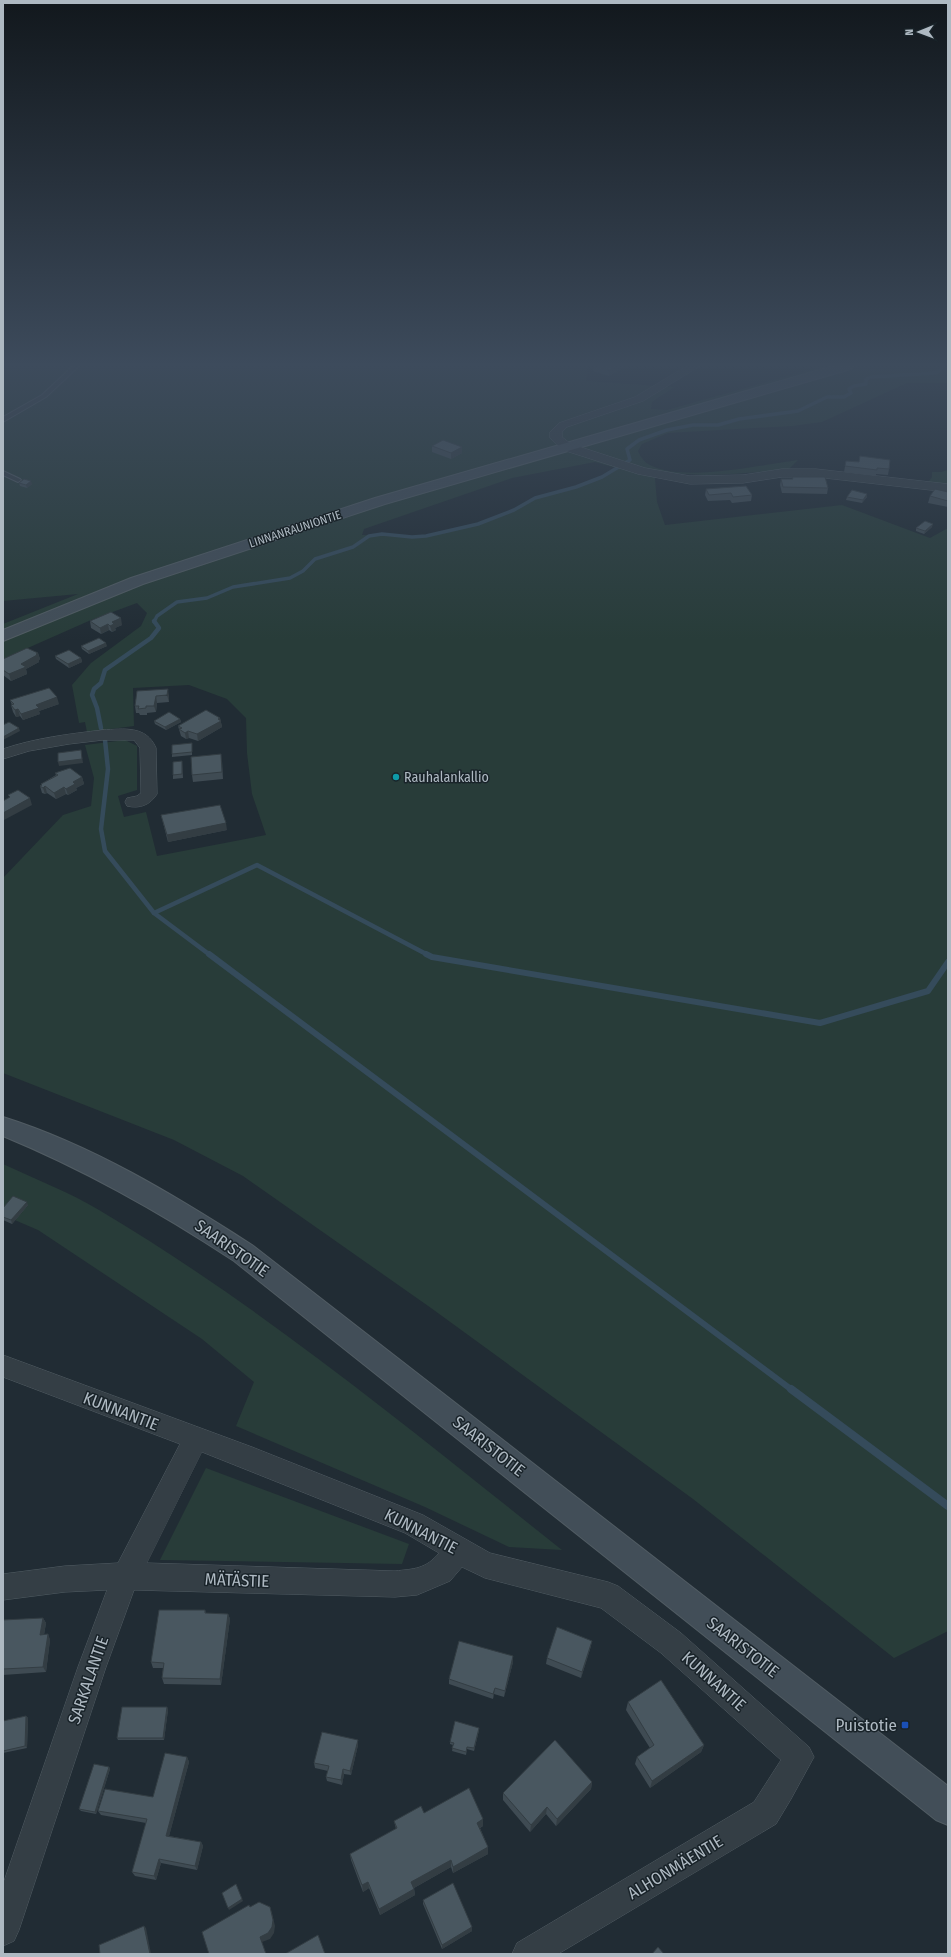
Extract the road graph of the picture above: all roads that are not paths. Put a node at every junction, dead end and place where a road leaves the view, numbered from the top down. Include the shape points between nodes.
1 (528, 457) edge
2 (601, 457) edge
3 (3, 473) edge
4 (18, 480) dead end
5 (948, 488) edge
6 (3, 636) edge
7 (3, 754) edge
8 (133, 802) dead end
9 (3, 1126) edge
10 (3, 1366) edge
11 (194, 1439) junction
12 (459, 1550) junction
13 (126, 1576) junction
14 (3, 1587) edge
15 (799, 1757) joint
16 (948, 1808) edge
17 (3, 1930) edge
18 (528, 1954) edge

1 - 6 street, LINNANRAUNIONTIE via 380,501 137,581
2 - 5 street via 642,471 690,480 816,473
3 - 4 lane
7 - 8 street via 18,748 49,742 129,733 138,736 145,741 148,748 149,794 142,801
9 - 16 street, SAARISTOTIE via 72,1154 130,1184 243,1253
10 - 11 street, KUNNANTIE
11 - 12 street, KUNNANTIE via 252,1459 414,1524
11 - 13 street, SARKALANTIE
12 - 13 street, MÄTÄSTIE via 441,1572 418,1582 395,1584
12 - 15 street, KUNNANTIE via 485,1565 608,1596 671,1643
13 - 14 street, MÄTÄSTIE via 65,1579
13 - 17 street, SARKALANTIE via 92,1667
15 - 18 street, ALHONMÄENTIE via 782,1789 765,1813

